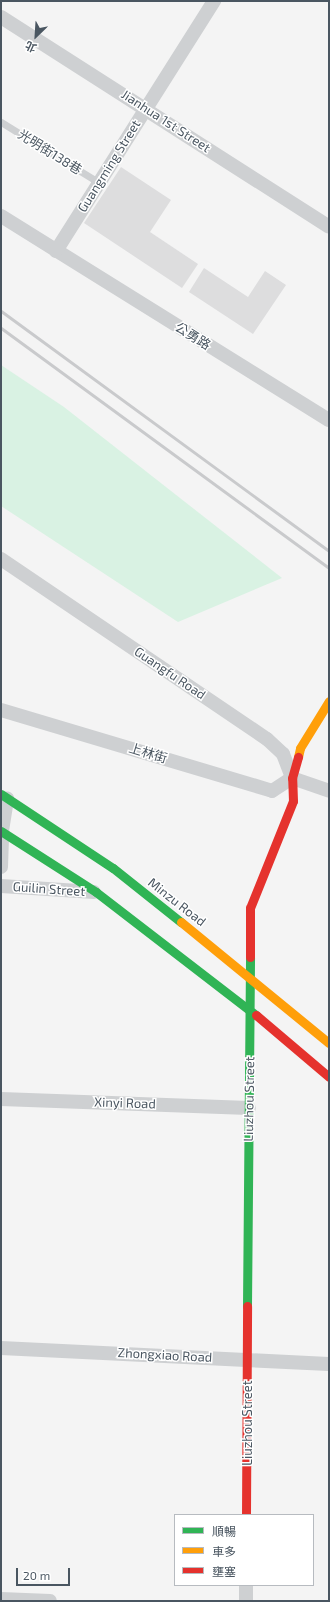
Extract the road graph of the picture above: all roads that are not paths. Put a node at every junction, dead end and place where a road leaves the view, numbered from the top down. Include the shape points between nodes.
1 (214, 1) edge
2 (1, 17) edge
3 (146, 108) junction
4 (1, 122) edge
5 (98, 182) junction
6 (1, 216) edge
7 (329, 227) edge
8 (56, 251) junction
9 (329, 420) edge
10 (1, 559) edge
11 (329, 701) edge
12 (1, 710) edge
13 (292, 778) junction
14 (329, 792) edge
15 (4, 796) edge
16 (1, 831) edge
17 (1, 867) edge
18 (1, 886) edge
19 (96, 892) junction
20 (250, 976) junction
21 (250, 1010) junction
22 (329, 1043) edge
23 (329, 1077) edge
24 (1, 1099) edge
25 (248, 1108) junction
26 (1, 1348) edge
27 (247, 1359) junction
28 (329, 1364) edge
29 (246, 1514) edge
30 (246, 1586) edge
31 (1, 1599) edge
32 (40, 1601) edge
33 (50, 1601) edge
34 (246, 1601) edge

1 - 3 street, Guangming Street
2 - 3 street, Jianhua 1st Street
3 - 5 street, Guangming Street
3 - 7 street, Jianhua 1st Street
4 - 5 lane, 光明街138巷
5 - 8 street, Guangming Street
6 - 8 street, 公勇路
8 - 9 street, 公勇路
10 - 13 street, Guangfu Road via 267,739 283,754
11 - 13 street, Liuzhou Street via 300,748
12 - 13 street, 上林街 via 272,791
13 - 14 street
13 - 20 street, Liuzhou Street via 293,801 250,908
15 - 16 street
15 - 20 street, Minzu Road via 113,868
16 - 17 street
16 - 19 street
18 - 19 street, Guilin Street
19 - 21 street
20 - 21 street, Liuzhou Street
20 - 22 street, Minzu Road
21 - 23 street
21 - 25 street, Liuzhou Street
24 - 25 street, Xinyi Road
25 - 27 street, Liuzhou Street
26 - 27 street, Zhongxiao Road
27 - 28 street, Zhongxiao Road
27 - 29 street, Liuzhou Street
30 - 34 street
31 - 32 street
32 - 33 street

